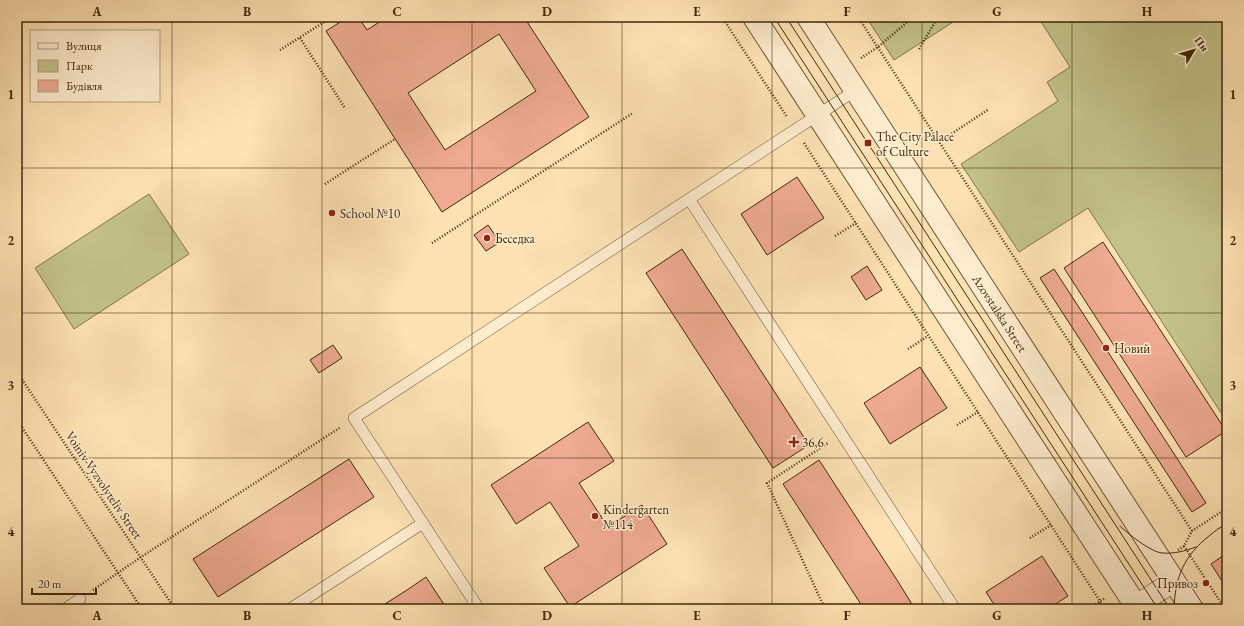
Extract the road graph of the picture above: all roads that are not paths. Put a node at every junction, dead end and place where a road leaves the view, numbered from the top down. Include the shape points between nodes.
1 (754, 17) edge
2 (808, 17) edge
3 (856, 90) junction
4 (818, 115) junction
5 (689, 199) junction
6 (423, 523) junction
7 (1174, 581) junction
8 (80, 599) road end
9 (1135, 608) edge
10 (65, 609) edge
11 (290, 609) edge
12 (478, 609) edge
13 (955, 609) edge
14 (1192, 609) edge

1 - 4 street
2 - 3 street, Azovstalska Street
3 - 4 lane
3 - 7 street, Azovstalska Street
4 - 5 lane
4 - 9 street
5 - 6 lane via 354,418
5 - 13 lane
6 - 11 lane
6 - 12 lane
7 - 9 street
7 - 14 street, Azovstalska Street
8 - 10 lane

